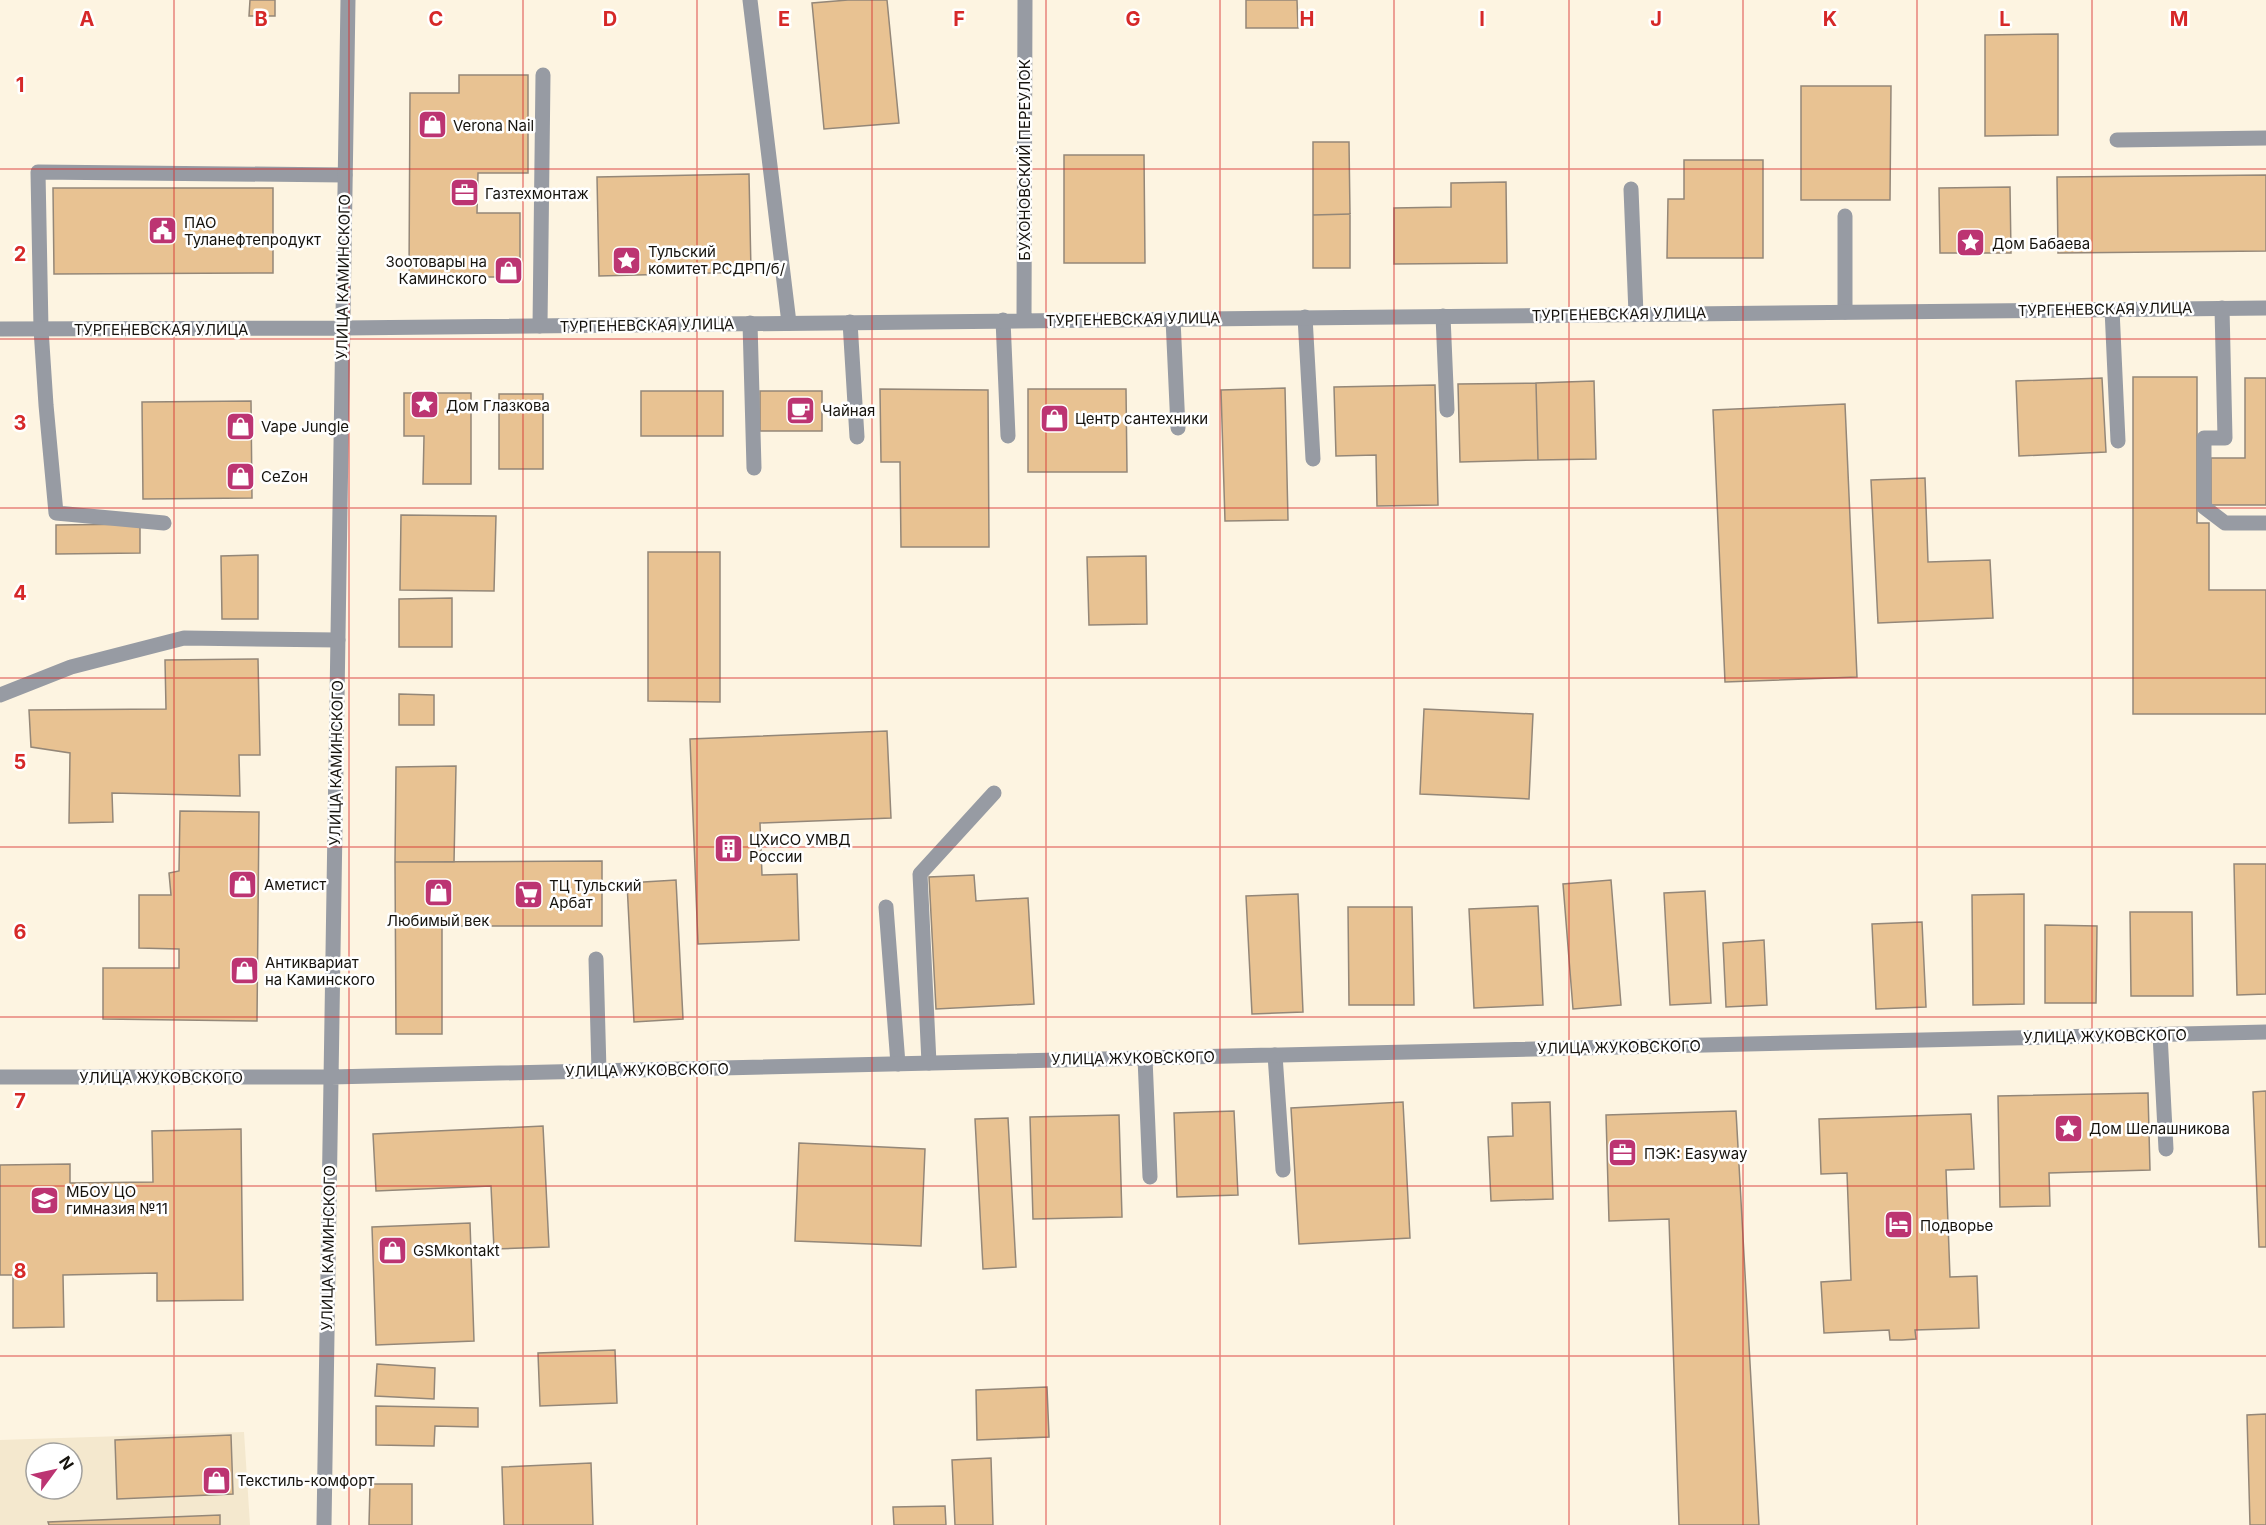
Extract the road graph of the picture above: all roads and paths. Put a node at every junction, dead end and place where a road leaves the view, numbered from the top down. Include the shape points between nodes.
1 (348, 0) edge
2 (750, 0) edge
3 (1025, 0) edge
4 (543, 75) dead end
5 (2266, 138) edge
6 (2117, 140) dead end
7 (345, 175) junction
8 (1631, 189) dead end
9 (1845, 216) dead end
10 (2222, 308) junction
11 (2266, 308) edge
12 (2112, 309) junction
13 (1845, 312) junction
14 (1636, 314) junction
15 (1443, 316) junction
16 (1305, 317) junction
17 (1173, 319) junction
18 (1003, 320) junction
19 (1024, 320) junction
20 (850, 322) junction
21 (750, 323) junction
22 (789, 323) junction
23 (540, 326) junction
24 (342, 328) junction
25 (0, 329) edge
26 (41, 329) junction
27 (1447, 410) dead end
28 (1178, 428) dead end
29 (1008, 436) dead end
30 (857, 437) dead end
31 (2118, 441) dead end
32 (1313, 459) dead end
33 (754, 468) dead end
34 (164, 523) dead end
35 (2266, 523) edge
36 (338, 639) junction
37 (0, 696) edge
38 (994, 793) dead end
39 (886, 907) dead end
40 (596, 959) dead end
41 (2266, 1032) edge
42 (2160, 1034) junction
43 (1275, 1055) junction
44 (1145, 1058) junction
45 (929, 1063) junction
46 (898, 1064) junction
47 (599, 1071) junction
48 (0, 1077) edge
49 (331, 1077) junction
50 (2166, 1149) dead end
51 (1283, 1170) dead end
52 (1150, 1177) dead end
53 (324, 1525) edge

1 - 7 street, УЛИЦА КАМИНСКОГО
2 - 22 street
3 - 19 street, БУХОНОВСКИЙ ПЕРЕУЛОК
4 - 23 street
5 - 6 street
7 - 24 street, УЛИЦА КАМИНСКОГО
7 - 26 street via 39,172
8 - 14 street
9 - 13 street
10 - 11 street, ТУРГЕНЕВСКАЯ УЛИЦА
10 - 12 street, ТУРГЕНЕВСКАЯ УЛИЦА
10 - 35 street via 2226,438 2204,438 2204,507 2225,523
12 - 13 street, ТУРГЕНЕВСКАЯ УЛИЦА
12 - 31 street
13 - 14 street, ТУРГЕНЕВСКАЯ УЛИЦА
14 - 15 street, ТУРГЕНЕВСКАЯ УЛИЦА
15 - 16 street, ТУРГЕНЕВСКАЯ УЛИЦА
15 - 27 street
16 - 17 street, ТУРГЕНЕВСКАЯ УЛИЦА
16 - 32 street
17 - 19 street, ТУРГЕНЕВСКАЯ УЛИЦА
17 - 28 street
18 - 19 street, ТУРГЕНЕВСКАЯ УЛИЦА
18 - 20 street, ТУРГЕНЕВСКАЯ УЛИЦА
18 - 29 street
20 - 22 street, ТУРГЕНЕВСКАЯ УЛИЦА
20 - 30 street
21 - 22 street, ТУРГЕНЕВСКАЯ УЛИЦА
21 - 23 street, ТУРГЕНЕВСКАЯ УЛИЦА
21 - 33 street
23 - 24 street, ТУРГЕНЕВСКАЯ УЛИЦА
24 - 26 street, ТУРГЕНЕВСКАЯ УЛИЦА
24 - 36 street, УЛИЦА КАМИНСКОГО
25 - 26 street, ТУРГЕНЕВСКАЯ УЛИЦА
26 - 34 street via 56,513
36 - 37 street via 184,638 71,667
36 - 49 street, УЛИЦА КАМИНСКОГО
38 - 45 street via 920,874
39 - 46 street
40 - 47 street
41 - 42 street, УЛИЦА ЖУКОВСКОГО
42 - 43 street, УЛИЦА ЖУКОВСКОГО
42 - 50 street
43 - 44 street, УЛИЦА ЖУКОВСКОГО
43 - 51 street
44 - 45 street, УЛИЦА ЖУКОВСКОГО
44 - 52 street
45 - 46 street, УЛИЦА ЖУКОВСКОГО
46 - 47 street, УЛИЦА ЖУКОВСКОГО
47 - 49 street, УЛИЦА ЖУКОВСКОГО
48 - 49 street, УЛИЦА ЖУКОВСКОГО
49 - 53 street, УЛИЦА КАМИНСКОГО

